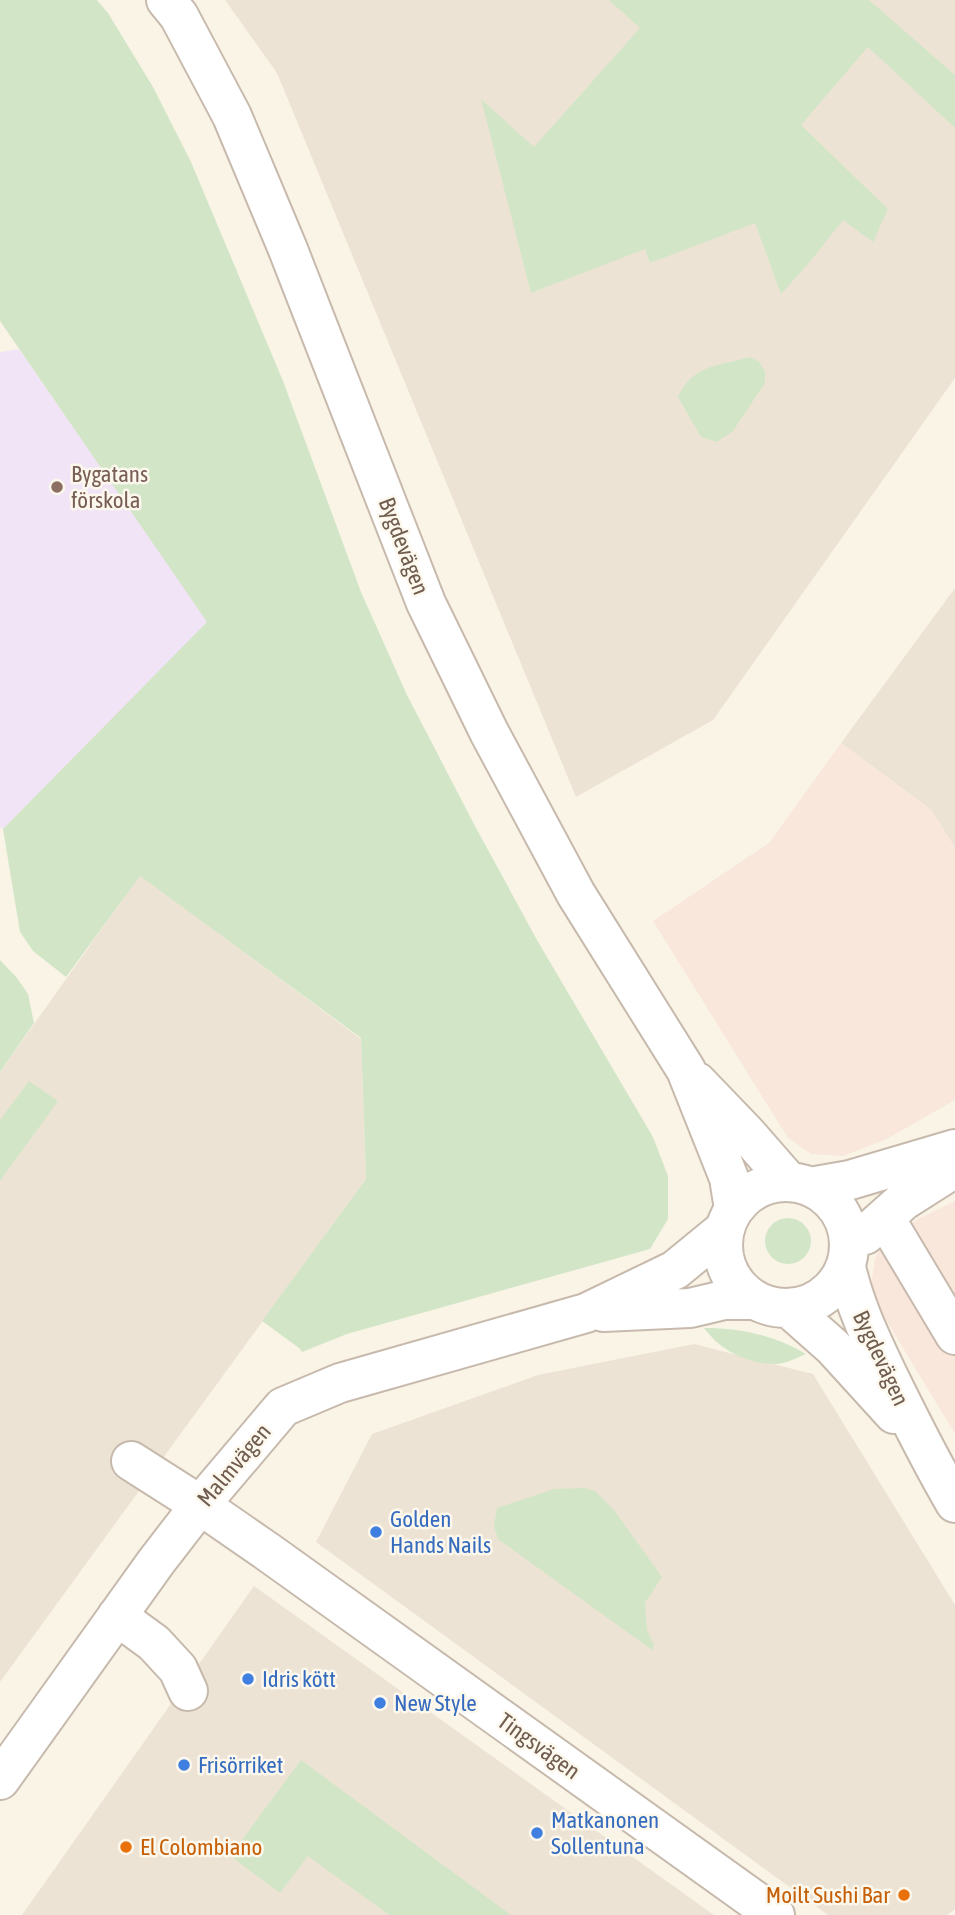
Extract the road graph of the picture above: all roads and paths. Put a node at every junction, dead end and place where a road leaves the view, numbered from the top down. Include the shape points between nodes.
1 (166, 0) edge
2 (686, 1070) junction
3 (955, 1149) edge
4 (955, 1168) edge
5 (799, 1184) junction
6 (885, 1218) junction
7 (729, 1219) junction
8 (848, 1257) junction
9 (772, 1304) junction
10 (586, 1313) junction
11 (955, 1335) edge
12 (922, 1446) junction
13 (131, 1461) dead end
14 (955, 1503) edge
15 (200, 1505) junction
16 (117, 1616) junction
17 (188, 1690) dead end
18 (0, 1780) edge
19 (775, 1915) edge

1 - 2 street, Bygdevägen via 180,16 232,116 426,603 576,894
2 - 5 street, Bygdevägen
2 - 7 street, Bygdevägen via 729,1178
3 - 5 street via 850,1180
4 - 6 street
5 - 7 street via 767,1184 755,1190
5 - 8 street via 829,1198 843,1215
6 - 8 street
6 - 11 street
7 - 9 street via 723,1251 727,1270 737,1285
7 - 10 street, Malmvägen via 675,1270
8 - 9 street via 835,1286 823,1299
8 - 12 street, Bygdevägen via 853,1297
9 - 10 street, Malmvägen via 724,1300 690,1308
9 - 12 street, Bygdevägen via 833,1347
10 - 15 street, Malmvägen via 340,1383 283,1407
12 - 14 street, Bygdevägen
13 - 15 street, Tingsvägen
15 - 16 street, Malmvägen
15 - 19 street, Tingsvägen
16 - 17 street via 178,1669
16 - 18 street, Malmvägen

